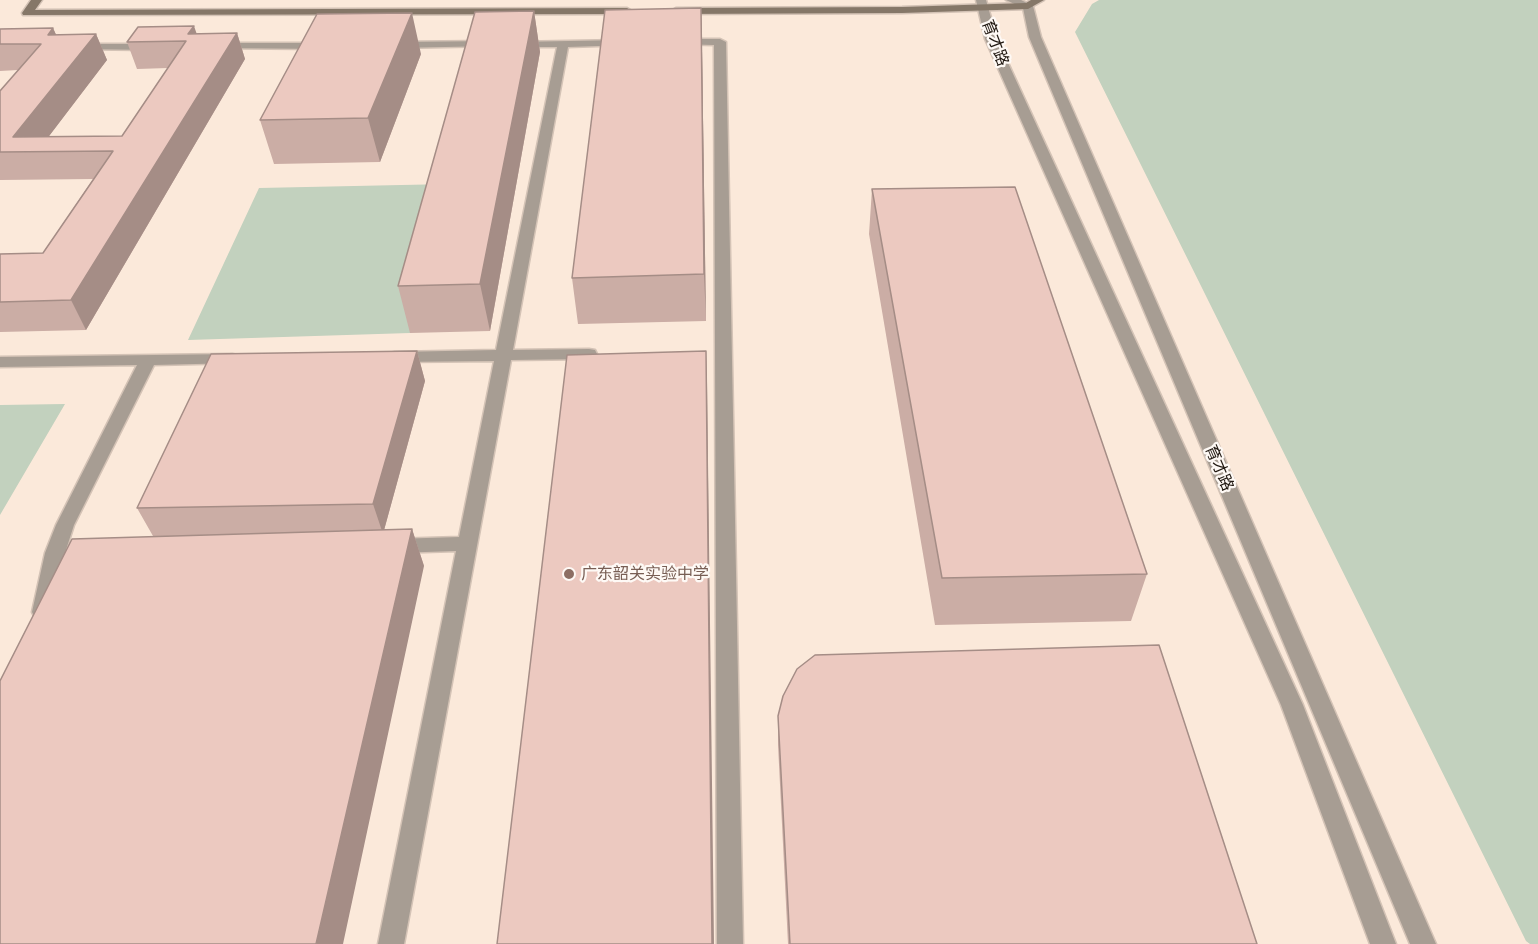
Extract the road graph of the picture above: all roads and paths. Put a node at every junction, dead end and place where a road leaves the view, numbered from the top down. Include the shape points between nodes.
1 (37, 0) edge
2 (1026, 2) edge
3 (982, 4) edge
4 (638, 11) edge
5 (662, 11) edge
6 (642, 43) edge
7 (664, 43) edge
8 (563, 44) junction
9 (336, 45) edge
10 (384, 45) edge
11 (204, 46) edge
12 (72, 47) edge
13 (168, 47) edge
14 (607, 354) edge
15 (503, 356) junction
16 (384, 357) edge
17 (243, 359) edge
18 (148, 360) junction
19 (0, 363) edge
20 (467, 544) junction
21 (373, 546) edge
22 (55, 553) junction
23 (79, 553) edge
24 (38, 633) edge
25 (391, 944) edge
26 (730, 944) edge
27 (1383, 944) edge
28 (1423, 944) edge

1 - 4 street via 27,12
2 - 3 street
2 - 28 street, 育才路 via 1035,37 1058,92
3 - 5 street via 902,10
3 - 27 street, 育才路 via 991,39 1292,705
6 - 8 street
7 - 26 street via 720,42 716,353
8 - 10 street
8 - 15 street
9 - 11 street
12 - 13 street
14 - 15 street
15 - 16 street
15 - 20 street
17 - 18 street
18 - 19 street
18 - 22 street via 65,525
20 - 21 street
20 - 25 street
22 - 23 street
22 - 24 street

